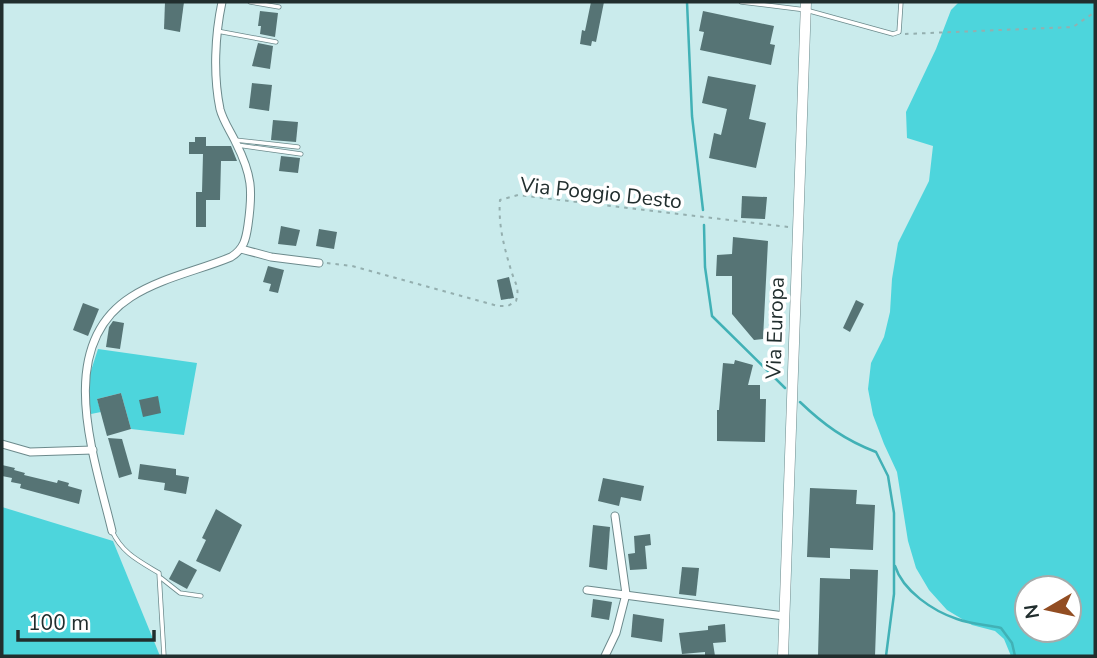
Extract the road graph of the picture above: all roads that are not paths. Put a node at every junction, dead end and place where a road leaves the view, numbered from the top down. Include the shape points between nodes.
1 (222, 2) edge
2 (250, 2) edge
3 (741, 2) edge
4 (901, 2) edge
5 (806, 6) edge
6 (279, 7) dead end
7 (217, 32) junction
8 (276, 41) dead end
9 (236, 143) junction
10 (298, 147) dead end
11 (301, 153) dead end
12 (241, 249) junction
13 (319, 263) road end
14 (2, 444) edge
15 (93, 450) junction
16 (615, 516) dead end
17 (112, 531) joint
18 (161, 578) junction
19 (587, 590) dead end
20 (626, 594) junction
21 (201, 596) dead end
22 (784, 616) junction
23 (164, 656) edge
24 (606, 656) edge
25 (783, 656) edge

1 - 7 street
2 - 6 lane
3 - 5 lane
4 - 5 lane via 899,32 893,34
5 - 22 main road, Via Europa
7 - 8 lane
7 - 9 street via 221,109
9 - 10 lane
9 - 11 lane
9 - 12 street via 252,182
12 - 13 street
12 - 15 street via 139,293 107,319 90,356 84,388
14 - 15 street via 30,452
15 - 17 street
16 - 20 street
17 - 18 lane via 131,557
18 - 21 lane via 180,593
18 - 23 lane
19 - 20 street
20 - 22 street
20 - 24 street
22 - 25 main road, Via Europa

